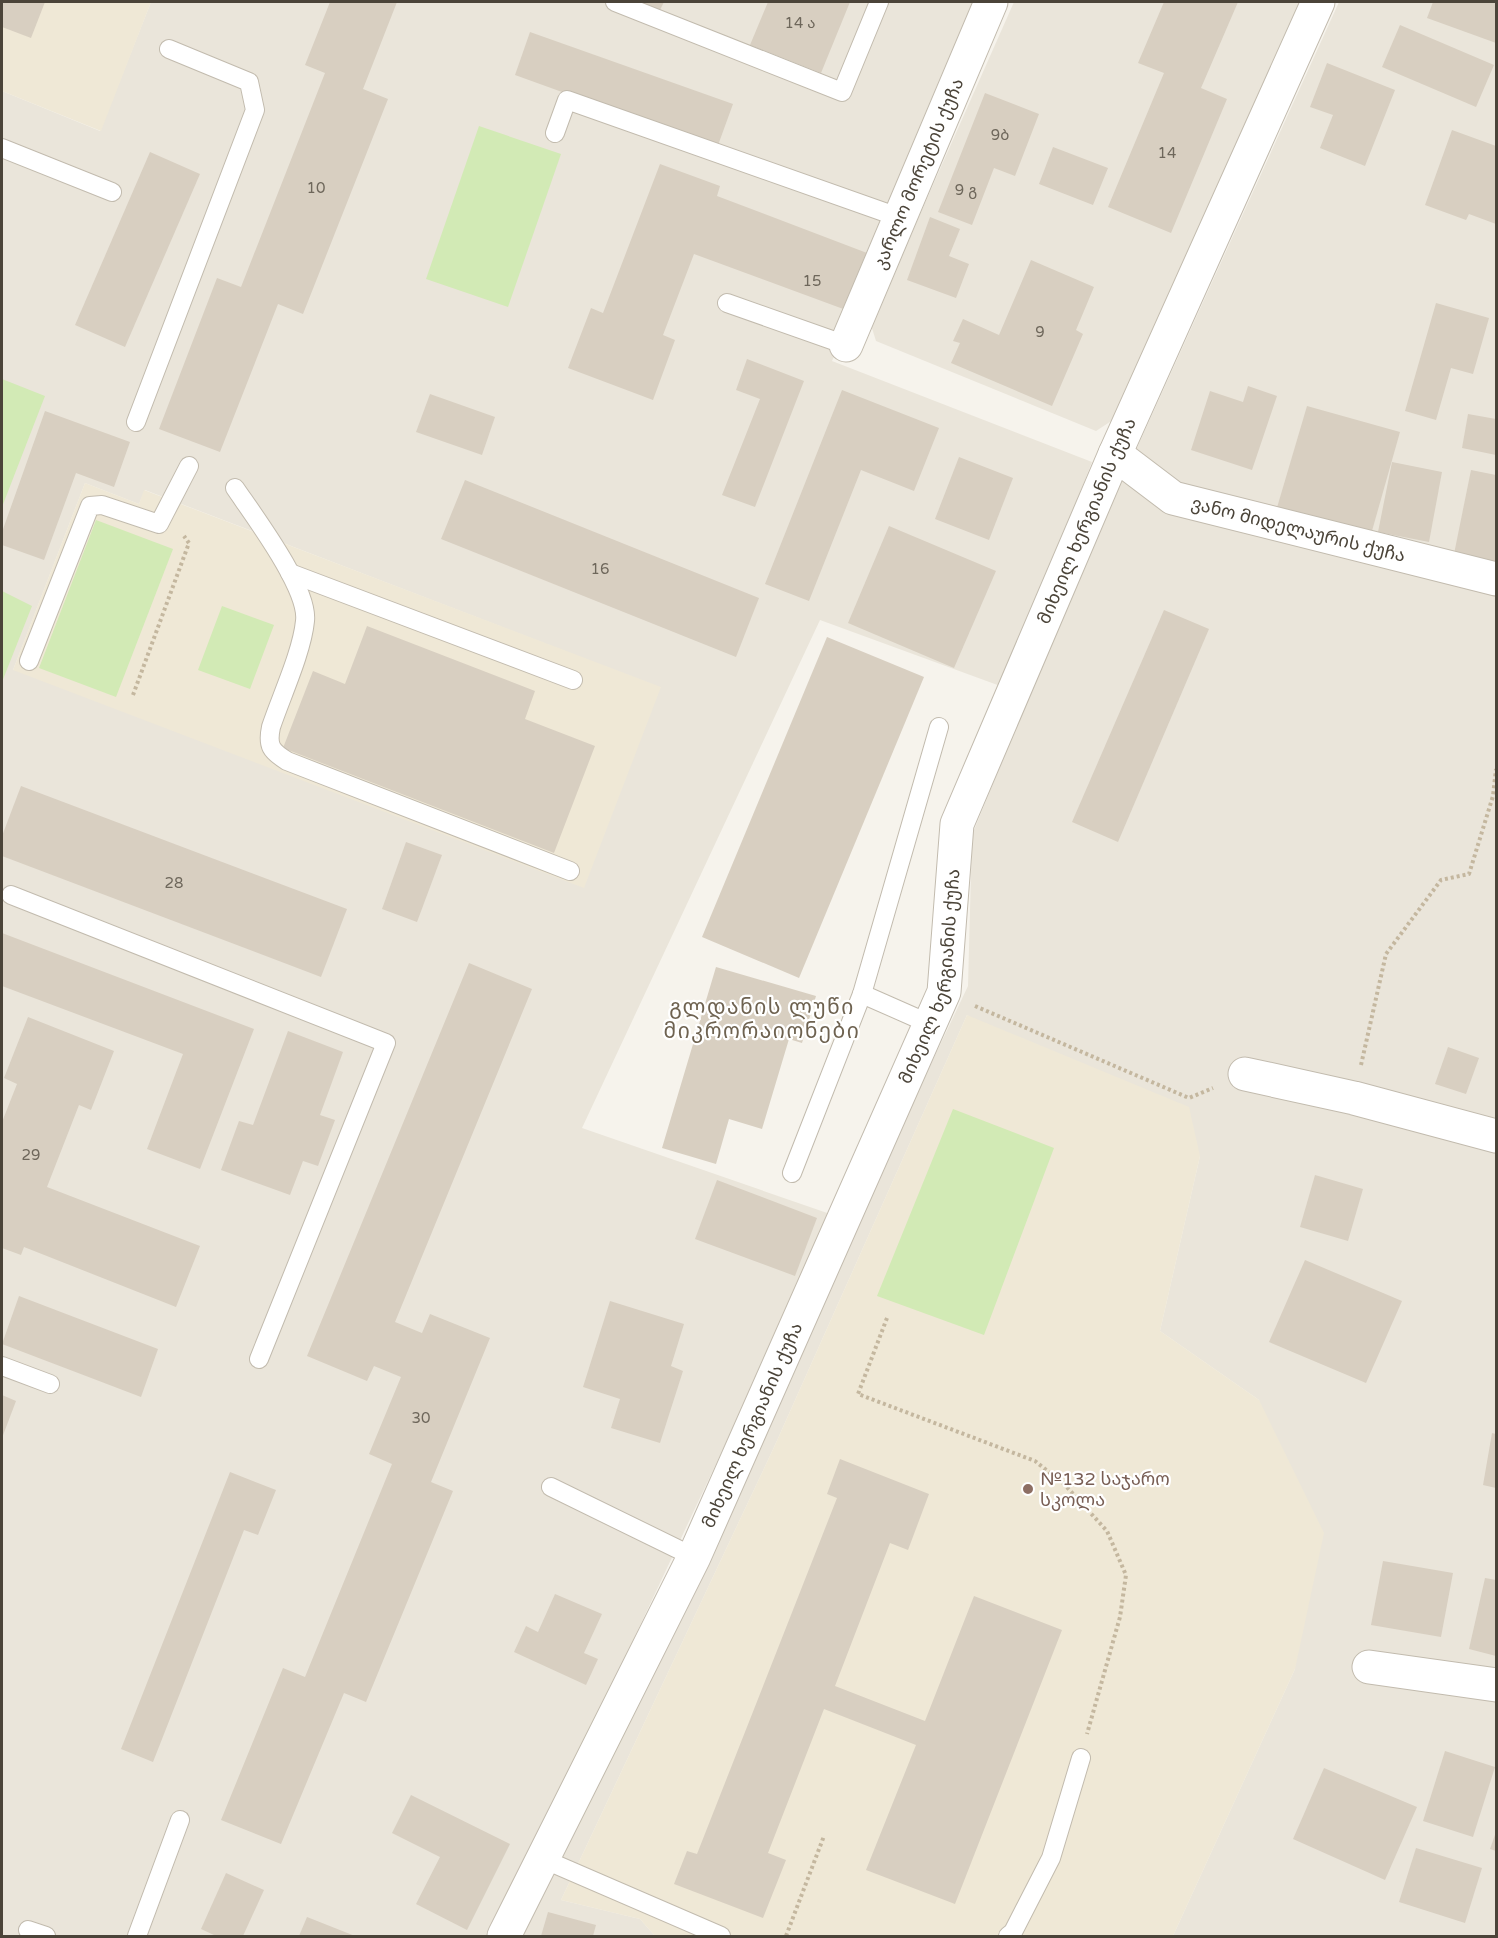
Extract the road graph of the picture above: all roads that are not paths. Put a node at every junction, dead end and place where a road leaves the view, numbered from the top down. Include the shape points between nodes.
1 (615, 2) edge
2 (879, 2) edge
3 (991, 2) edge
4 (1318, 2) edge
5 (169, 49) dead end
6 (555, 133) dead end
7 (2, 148) edge
8 (112, 192) dead end
9 (901, 218) junction
10 (727, 303) dead end
11 (846, 345) joint
12 (136, 422) dead end
13 (1115, 454) junction
14 (189, 466) dead end
15 (235, 488) dead end
16 (290, 573) junction
17 (1497, 579) edge
18 (29, 661) dead end
19 (573, 680) dead end
20 (939, 727) dead end
21 (570, 871) dead end
22 (11, 895) dead end
23 (862, 994) junction
24 (930, 1024) junction
25 (1245, 1074) road end
26 (1497, 1136) edge
27 (792, 1173) dead end
28 (259, 1359) dead end
29 (2, 1366) edge
30 (50, 1384) dead end
31 (551, 1487) dead end
32 (694, 1557) junction
33 (1369, 1667) dead end
34 (1497, 1685) edge
35 (1080, 1758) road end
36 (180, 1820) dead end
37 (543, 1859) junction
38 (137, 1936) edge
39 (504, 1936) edge
40 (722, 1936) edge
41 (1008, 1936) edge

1 - 2 lane via 842,92
3 - 9 street, კარლო მორეტის ქუჩა
4 - 13 street, მიხეილ ხერგიანის ქუჩა
5 - 12 lane via 249,82 255,110
6 - 9 lane via 567,100
7 - 8 lane
9 - 11 street, კარლო მორეტის ქუჩა
10 - 11 lane
13 - 17 street, ვანო მიდელაურის ქუჩა via 1173,498
13 - 24 street, მიხეილ ხერგიანის ქუჩა via 957,824 944,992
14 - 18 lane via 159,524 102,505 90,506
15 - 16 lane
16 - 19 lane
16 - 21 lane via 306,619 271,727 268,740 272,751 287,761
20 - 23 lane
22 - 28 lane via 386,1042
23 - 24 lane
23 - 27 lane
24 - 32 street, მიხეილ ხერგიანის ქუჩა
25 - 26 street
29 - 30 lane
31 - 32 lane
32 - 37 street, მიხეილ ხერგიანის ქუჩა
33 - 34 street
35 - 41 lane via 1051,1858
36 - 38 lane
37 - 39 street, მიხეილ ხერგიანის ქუჩა
37 - 40 lane

